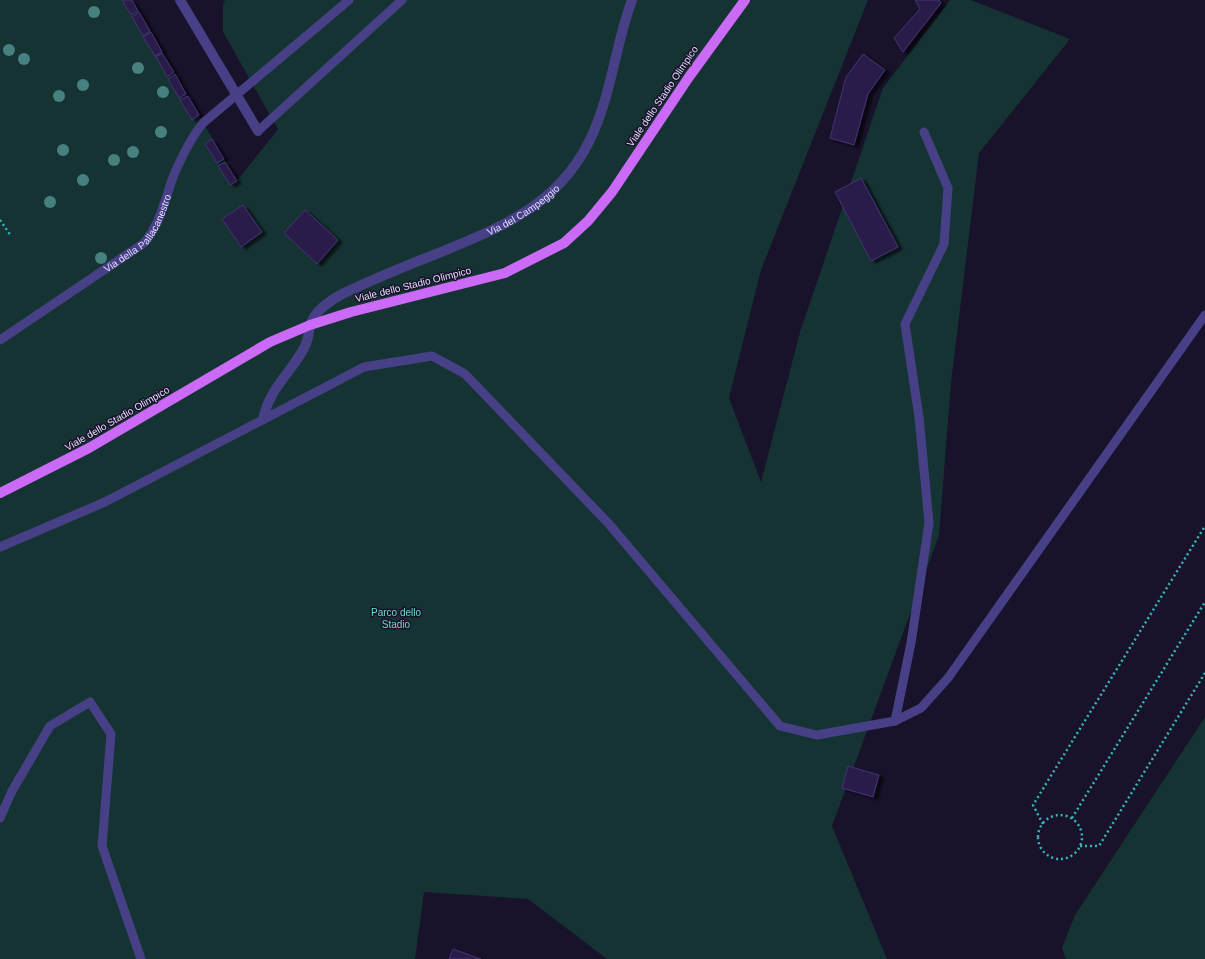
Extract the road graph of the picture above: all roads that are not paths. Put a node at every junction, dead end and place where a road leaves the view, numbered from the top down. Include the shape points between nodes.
1 (180, 0) edge
2 (349, 0) edge
3 (402, 0) edge
4 (632, 0) edge
5 (745, 0) edge
6 (238, 95) junction
7 (258, 131) joint
8 (924, 132) dead end
9 (1205, 315) edge
10 (310, 325) junction
11 (0, 340) edge
12 (263, 419) junction
13 (0, 492) edge
14 (0, 547) edge
15 (895, 721) junction
16 (0, 818) edge
17 (141, 959) edge

1 - 6 street
2 - 6 lane, Via della Pallacanestro
3 - 7 lane
4 - 10 street, Via del Campeggio via 604,104 594,131 573,169 548,197 500,227 337,296 323,307
5 - 10 main road, Viale dello Stadio Olimpico via 689,76 612,192 588,221 564,243 505,273
6 - 7 street
6 - 11 lane, Via della Pallacanestro via 203,123 193,136 174,176 159,219 144,243
8 - 15 lane via 948,188 944,244 905,324 919,417 929,523 912,643
9 - 15 lane via 948,678 921,708
10 - 12 street via 306,344 274,391
10 - 13 main road, Viale dello Stadio Olimpico via 252,351 64,462
12 - 14 lane via 105,502
12 - 15 lane via 364,368 432,356 464,374 609,524 780,726 817,735
16 - 17 lane via 12,791 50,726 90,702 111,734 102,846

